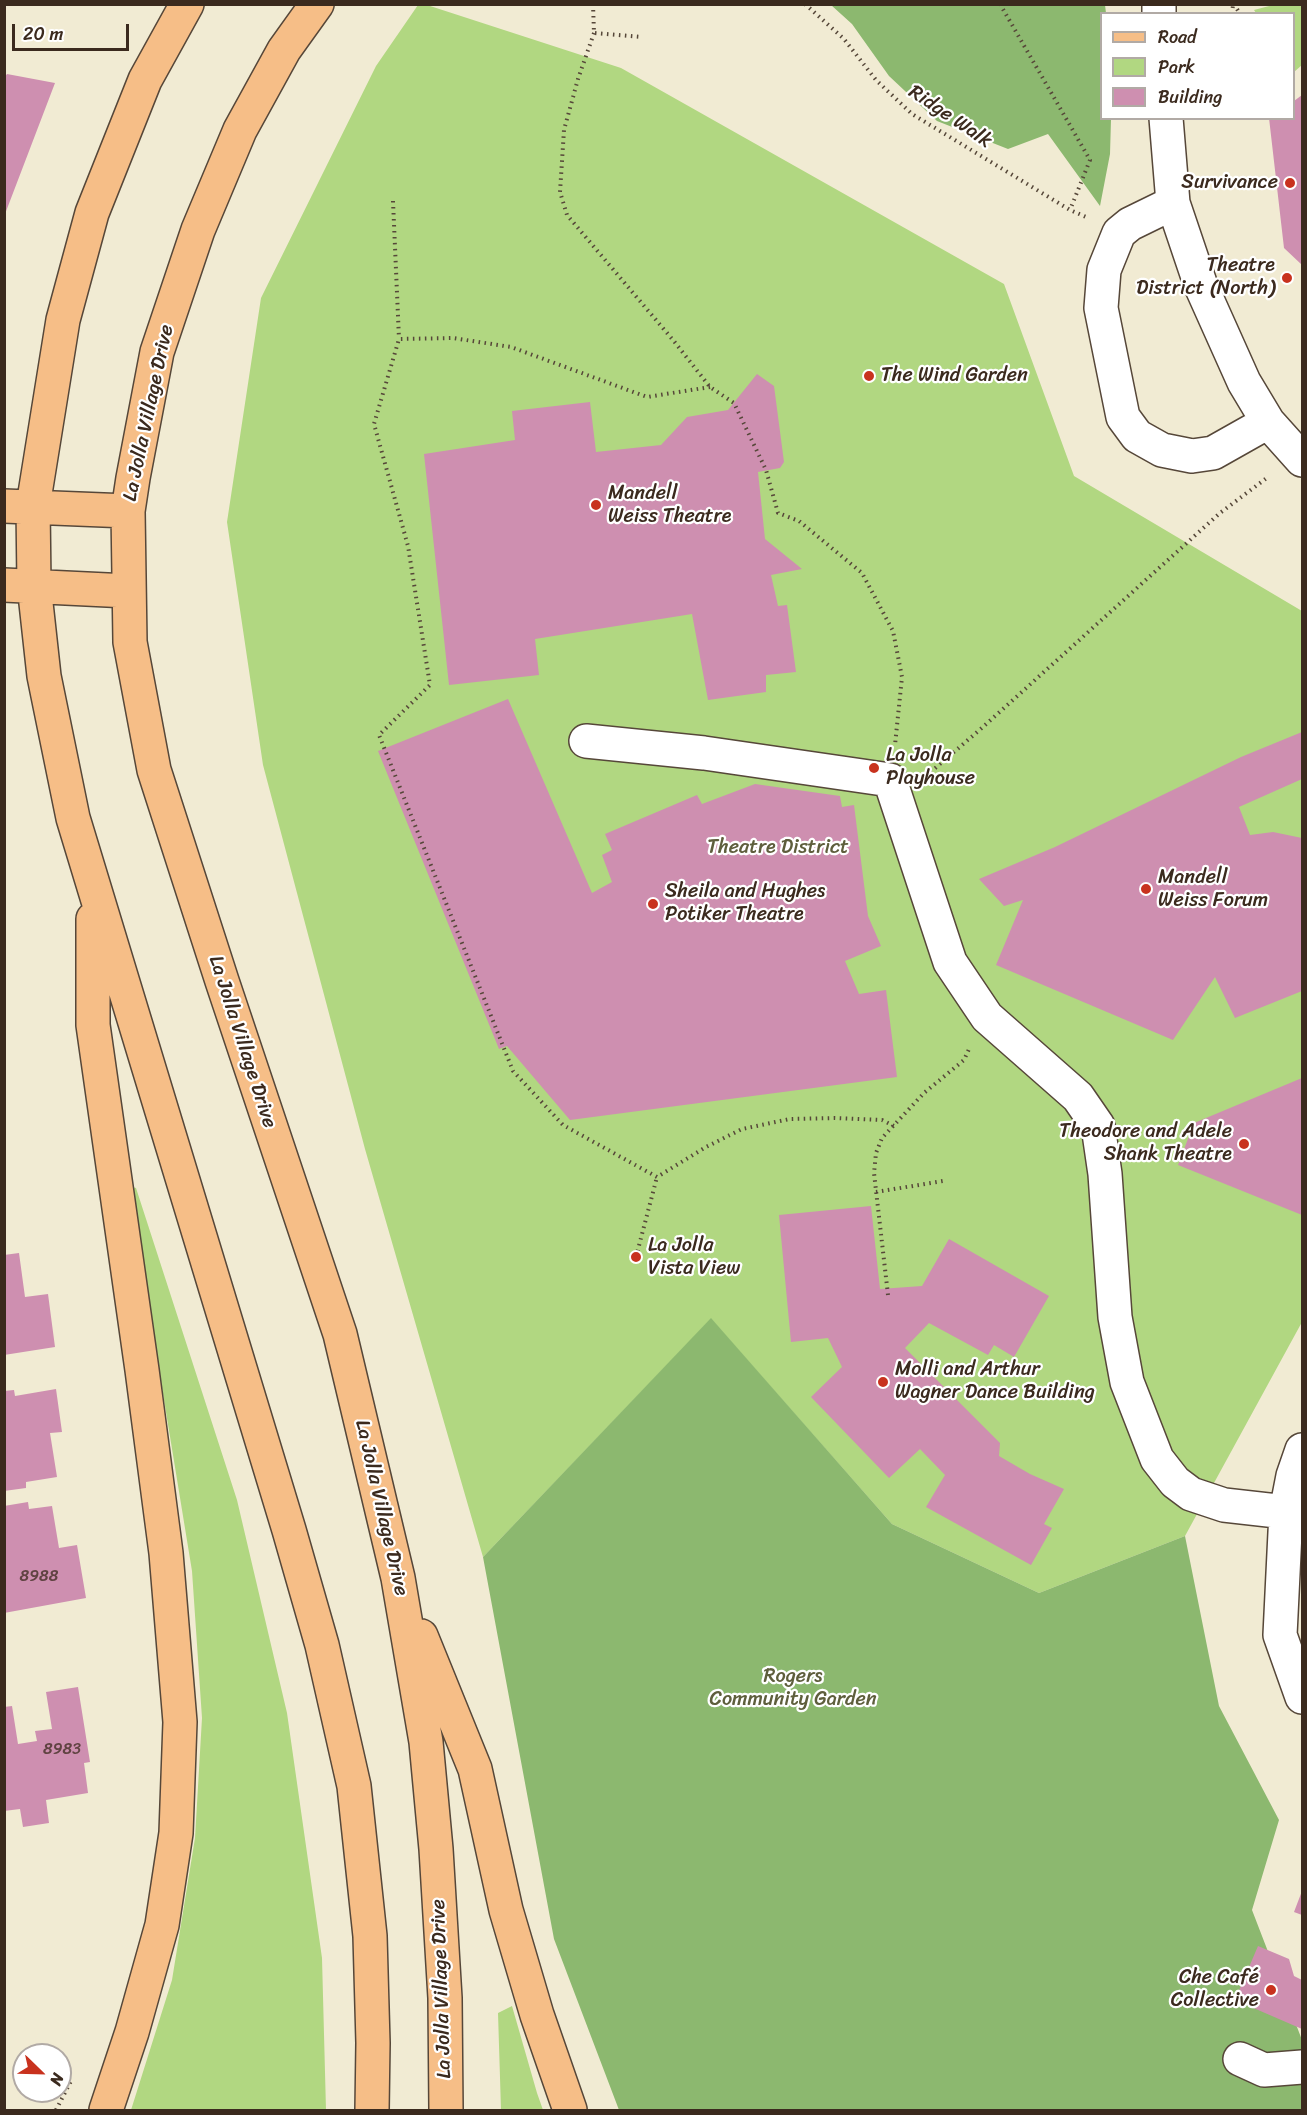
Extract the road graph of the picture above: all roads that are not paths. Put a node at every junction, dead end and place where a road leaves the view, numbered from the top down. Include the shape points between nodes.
1 (187, 4) edge
2 (317, 4) edge
3 (1166, 120) edge
4 (1173, 203) junction
5 (1268, 422) junction
6 (1288, 466) edge
7 (19, 506) edge
8 (128, 511) junction
9 (19, 585) edge
10 (128, 591) junction
11 (586, 741) dead end
12 (93, 884) junction
13 (1302, 1450) edge
14 (1286, 1512) junction
15 (398, 1578) junction
16 (1302, 1697) edge
17 (1240, 2059) dead end
18 (1302, 2067) edge
19 (106, 2110) edge
20 (372, 2110) edge
21 (446, 2110) edge
22 (570, 2110) edge

1 - 7 main road via 145,80 92,213
2 - 8 main road, La Jolla Village Drive via 284,50 240,130 198,230 157,352
3 - 4 street
4 - 5 street via 1201,286 1244,381
4 - 5 street via 1119,233 1104,270 1101,308 1123,417 1137,436 1162,450 1192,456 1213,453
5 - 6 street
7 - 8 main road
7 - 9 main road
8 - 10 main road, La Jolla Village Drive
9 - 10 main road
9 - 12 main road via 46,687 73,818
10 - 15 main road, La Jolla Village Drive via 130,642 154,770 340,1334
11 - 14 street via 704,753 890,780 950,962 987,1017 1078,1097 1098,1126 1115,1317 1127,1382 1157,1459 1175,1482 1191,1494 1224,1505
12 - 19 main road via 93,1025 166,1554 180,1722 176,1833 162,1926
12 - 20 main road via 289,1530 322,1646 354,1786 370,1936
13 - 14 street
14 - 16 street via 1280,1635
15 - 21 main road, La Jolla Village Drive via 426,1742 435,1837 445,1998
15 - 22 main road via 475,1769 506,1910
17 - 18 street via 1264,2070

